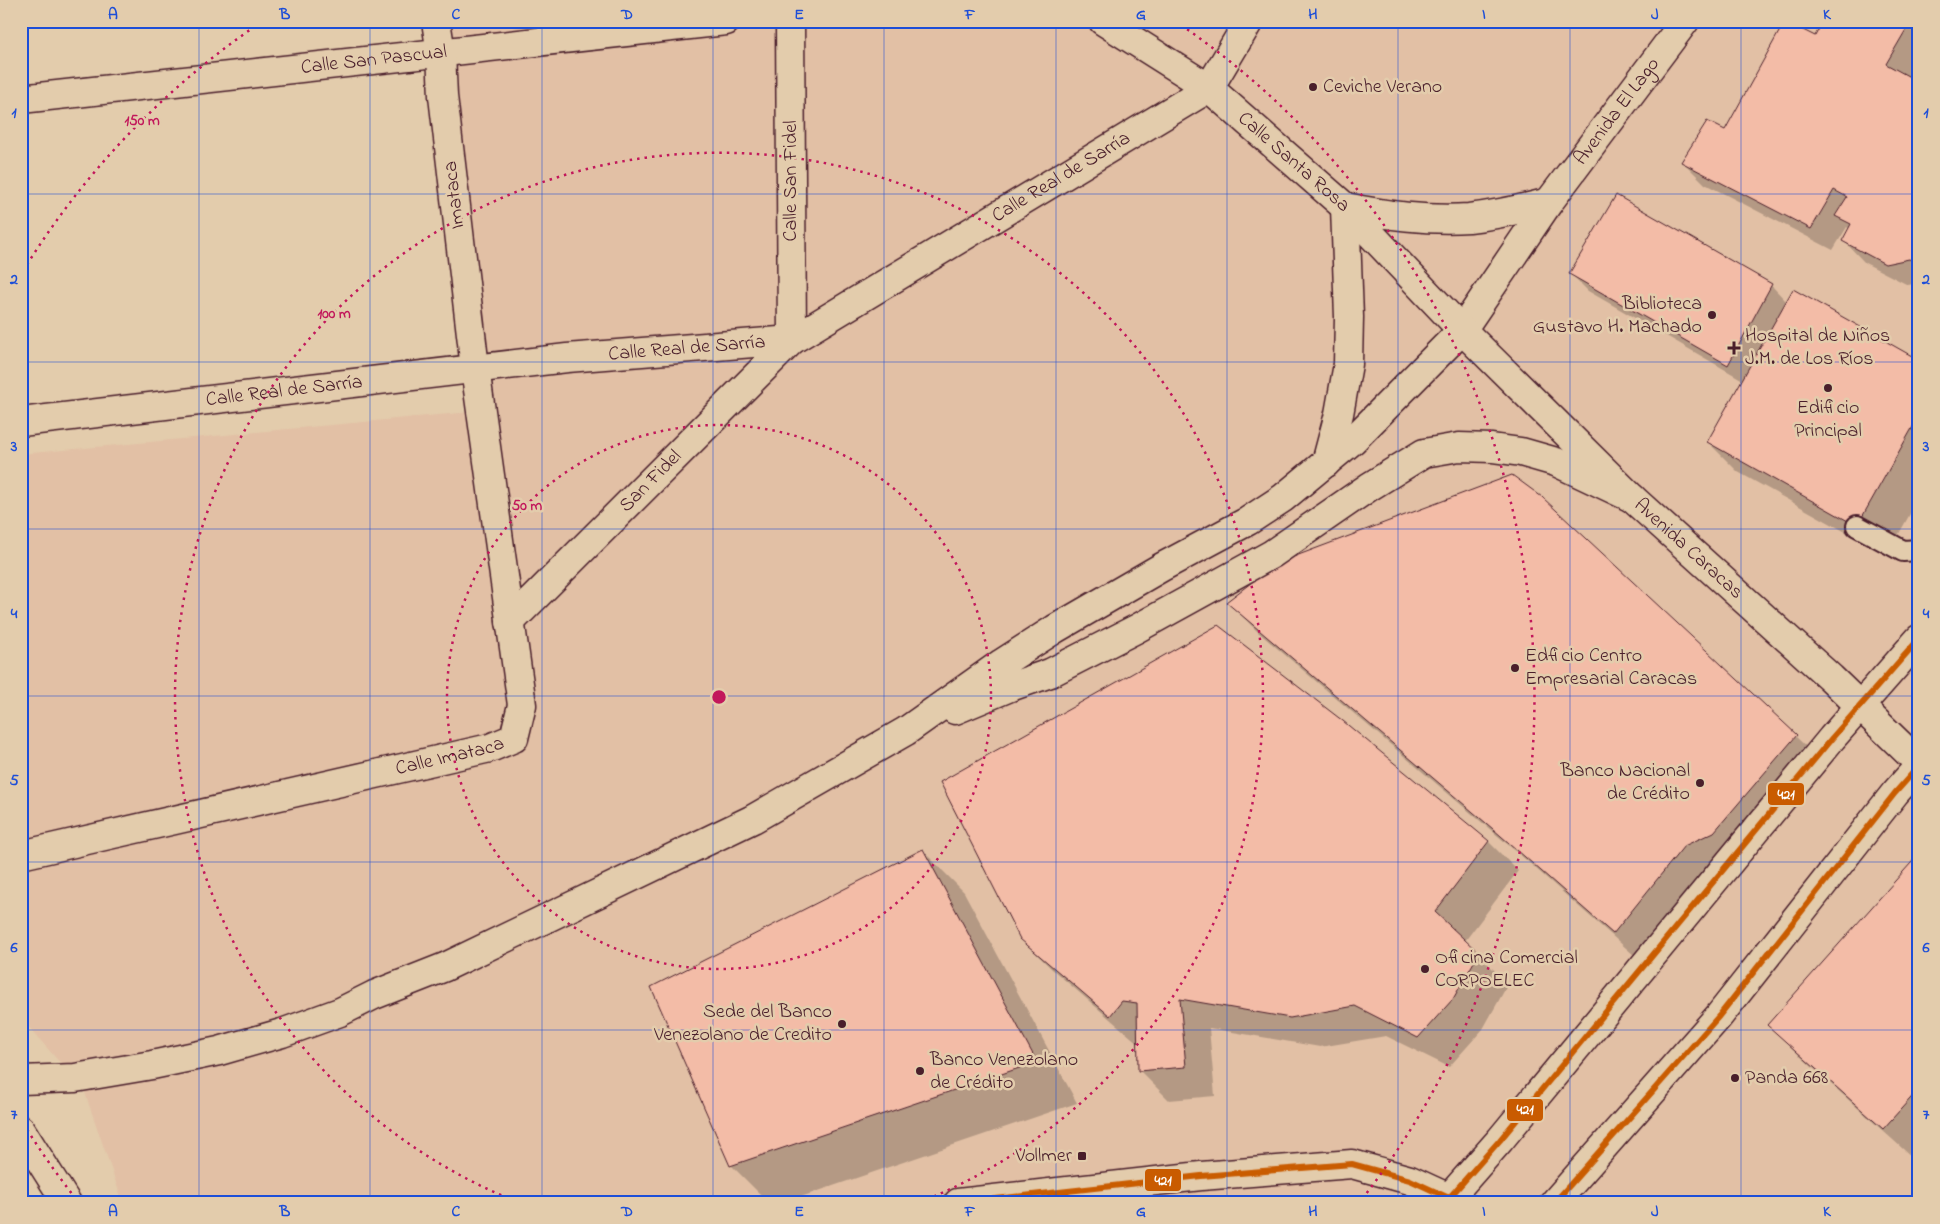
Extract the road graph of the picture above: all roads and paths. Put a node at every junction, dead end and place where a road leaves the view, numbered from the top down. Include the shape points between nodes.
1 (436, 21) edge
2 (726, 21) edge
3 (790, 21) edge
4 (1103, 21) edge
5 (1249, 21) edge
6 (1685, 21) edge
7 (441, 53) junction
8 (1209, 88) junction
9 (21, 99) edge
10 (1549, 202) junction
11 (1345, 207) junction
12 (1462, 330) junction
13 (792, 340) junction
14 (475, 368) junction
15 (21, 422) edge
16 (1326, 463) junction
17 (1632, 498) junction
18 (1856, 526) dead end
19 (1919, 550) edge
20 (510, 622) junction
21 (1919, 639) edge
22 (1860, 706) junction
23 (906, 731) junction
24 (1919, 765) edge
25 (21, 855) edge
26 (21, 1080) edge
27 (21, 1130) edge
28 (1452, 1200) edge
29 (67, 1203) edge
30 (958, 1203) edge
31 (1554, 1203) edge

1 - 7 main road, Imataca
2 - 7 main road, Calle San Pascual
3 - 13 main road, Calle San Fidel
4 - 8 main road, Calle Santa Rosa
5 - 8 main road, Calle Real de Sarría
6 - 10 main road, Avenida El Lago
7 - 9 main road, Calle San Pascual
7 - 14 main road, Imataca via 443,96
8 - 11 main road, Calle Santa Rosa
8 - 13 main road, Calle Real de Sarría
10 - 11 main road via 1468,218 1394,216
10 - 12 main road, Avenida El Lago
11 - 12 main road, Calle Santa Rosa
11 - 16 main road via 1348,364
12 - 16 main road, Avenida El Lago
12 - 17 main road, Avenida Caracas
13 - 14 main road, Calle Real de Sarría
13 - 20 main road, San Fidel
14 - 15 main road, Calle Real de Sarría
14 - 20 main road, Calle Imataca
16 - 23 main road, Avenida El Lago via 1248,521 1055,629
17 - 22 main road, Avenida Caracas
17 - 23 main road via 1556,462 1521,452 1459,448 1424,453 1272,554 1136,629 1050,673
18 - 19 lane via 1903,551
20 - 25 main road, Calle Imataca via 522,705 514,738 490,748
21 - 22 main road
22 - 24 main road, Avenida Caracas
22 - 28 main road
23 - 26 main road via 753,819 444,967 340,1012 219,1051 75,1078
24 - 31 main road via 1719,1016
27 - 29 main road
28 - 30 main road via 1410,1180 1352,1164 1201,1176

